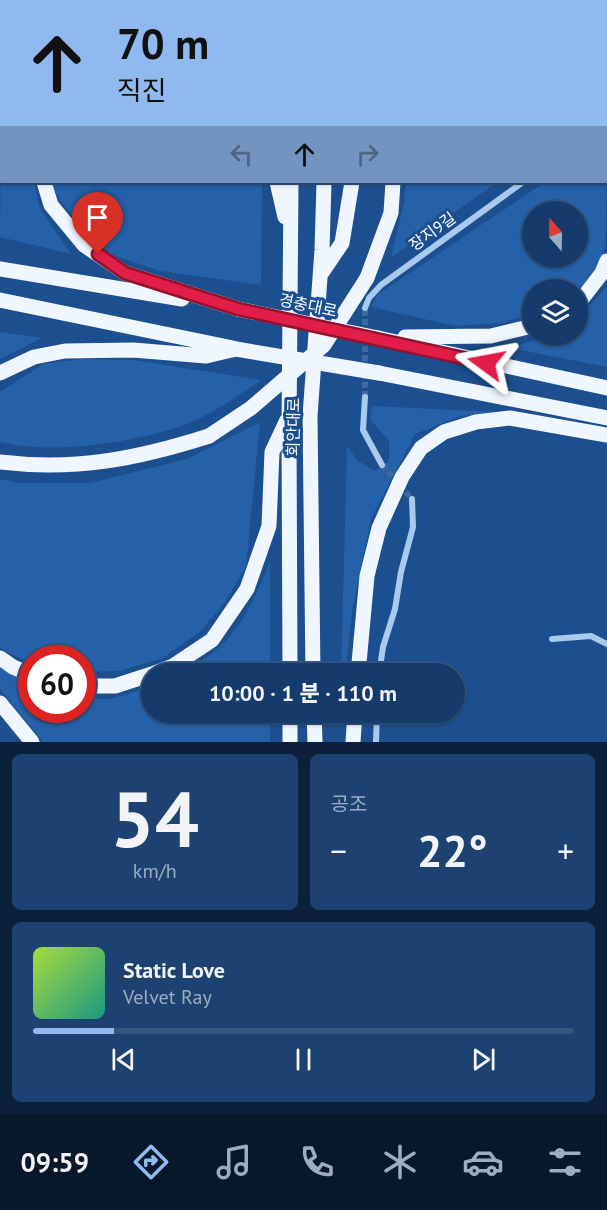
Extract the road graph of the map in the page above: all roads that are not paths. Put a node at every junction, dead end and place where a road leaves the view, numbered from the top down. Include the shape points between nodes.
1 (44, 183) edge
2 (277, 183) edge
3 (291, 183) edge
4 (324, 183) edge
5 (352, 183) edge
6 (393, 183) edge
7 (522, 183) edge
8 (291, 242) junction
9 (607, 261) edge
10 (0, 269) edge
11 (321, 274) junction
12 (588, 291) edge
13 (0, 300) edge
14 (365, 308) tunnel mouth
15 (238, 309) junction
16 (522, 329) edge
17 (378, 338) junction
18 (236, 349) junction
19 (0, 373) edge
20 (607, 388) edge
21 (365, 397) tunnel mouth
22 (289, 415) junction
23 (607, 418) edge
24 (607, 435) edge
25 (0, 462) edge
26 (382, 465) tunnel mouth
27 (411, 499) tunnel mouth
28 (552, 639) dead end
29 (607, 644) edge
30 (0, 658) edge
31 (178, 663) edge
32 (290, 663) edge
33 (313, 663) edge
34 (359, 663) edge
35 (381, 663) edge
36 (18, 669) edge
37 (141, 678) edge
38 (96, 686) edge
39 (0, 703) edge
40 (290, 723) edge
41 (314, 723) edge
42 (354, 723) edge
43 (377, 723) edge
44 (32, 742) edge
45 (290, 742) edge
46 (315, 742) edge
47 (353, 742) edge
48 (376, 742) edge

1 - 15 main road via 51,205 84,245 125,273
2 - 8 main road
3 - 8 main road, 회안대로
4 - 11 main road, 회안대로
5 - 11 main road via 342,243
6 - 25 main road, bridge via 391,213 367,278 324,345 251,408 209,436 161,452 82,465
7 - 14 street, 장지9길 via 381,285
8 - 22 main road, 회안대로
9 - 12 main road
10 - 15 main road, 경충대로
11 - 33 main road, 회안대로 via 310,416
13 - 18 main road
15 - 17 main road, 경충대로, bridge
16 - 17 main road via 491,336
17 - 20 main road, 경충대로
18 - 19 main road via 206,356 133,350 65,351 34,357
18 - 23 main road, bridge
21 - 26 street via 363,430
22 - 31 main road via 272,453 269,526 247,589 212,640
22 - 32 main road, 회안대로
24 - 34 main road via 510,418 476,422 444,432 421,448 402,477 380,528 367,576
27 - 35 street via 413,527
28 - 29 street via 591,636
30 - 36 main road
37 - 38 main road via 115,686
39 - 44 main road
40 - 45 main road
41 - 46 main road
42 - 47 main road
43 - 48 street

